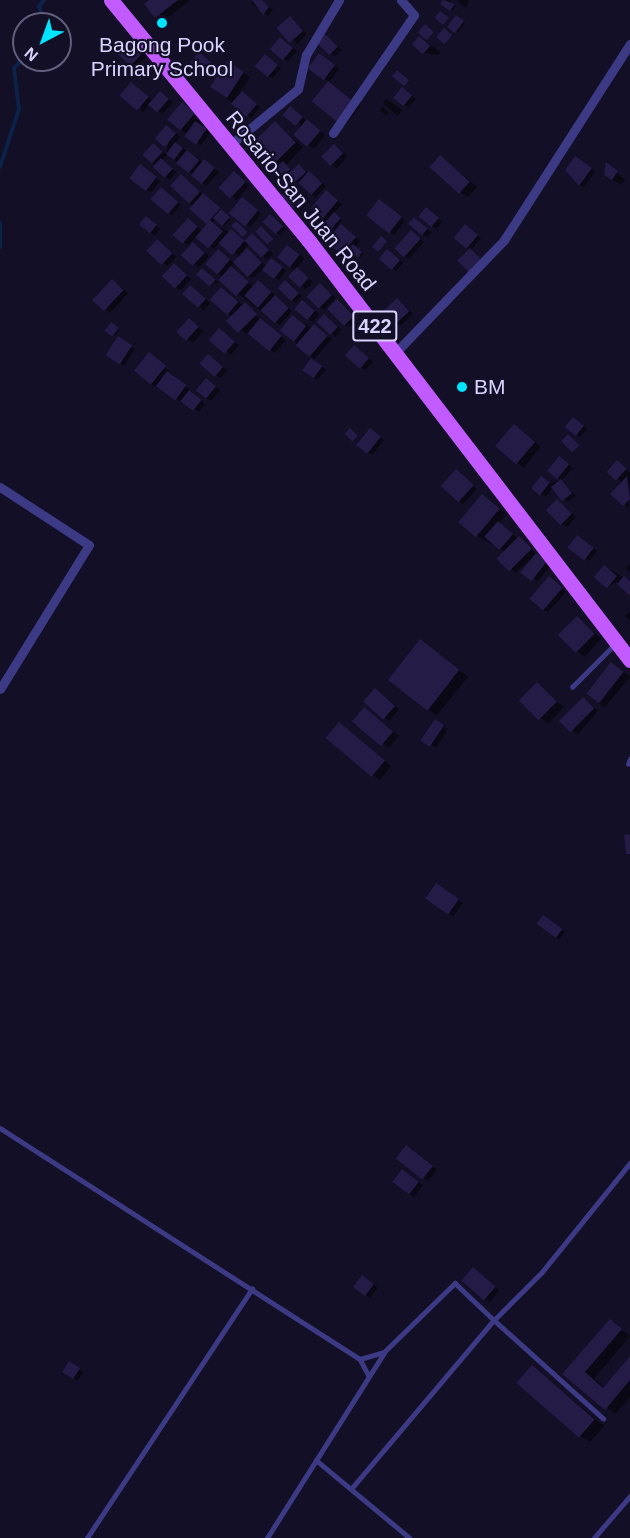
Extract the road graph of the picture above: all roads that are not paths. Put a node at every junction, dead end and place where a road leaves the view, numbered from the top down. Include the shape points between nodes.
1 (111, 0) edge
2 (339, 0) edge
3 (401, 0) edge
4 (630, 44) edge
5 (333, 133) dead end
6 (230, 145) junction
7 (395, 353) junction
8 (0, 487) edge
9 (617, 642) junction
10 (630, 660) edge
11 (572, 687) dead end
12 (0, 689) edge
13 (0, 1128) edge
14 (630, 1163) edge
15 (252, 1290) junction
16 (494, 1320) junction
17 (384, 1352) junction
18 (360, 1359) junction
19 (369, 1376) junction
20 (603, 1418) dead end
21 (316, 1460) junction
22 (351, 1489) junction
23 (630, 1496) edge
24 (87, 1538) edge
25 (267, 1538) edge
26 (410, 1538) edge
27 (594, 1538) edge

1 - 6 main road, Rosario-San Juan Road / 422
2 - 6 street via 306,55 298,89
3 - 5 street via 414,15
4 - 7 street via 504,240
6 - 7 main road, Rosario-San Juan Road / 422
7 - 9 main road, Rosario-San Juan Road / 422
8 - 12 street via 89,545
9 - 10 main road, Rosario-San Juan Road / 422
9 - 11 lane
13 - 15 lane
14 - 16 lane via 542,1272
15 - 18 lane
15 - 24 lane
16 - 17 lane via 455,1283
16 - 20 lane
16 - 22 lane
17 - 18 lane
17 - 19 lane
18 - 19 lane
19 - 21 lane
21 - 22 lane
21 - 25 lane
22 - 26 lane
23 - 27 lane

